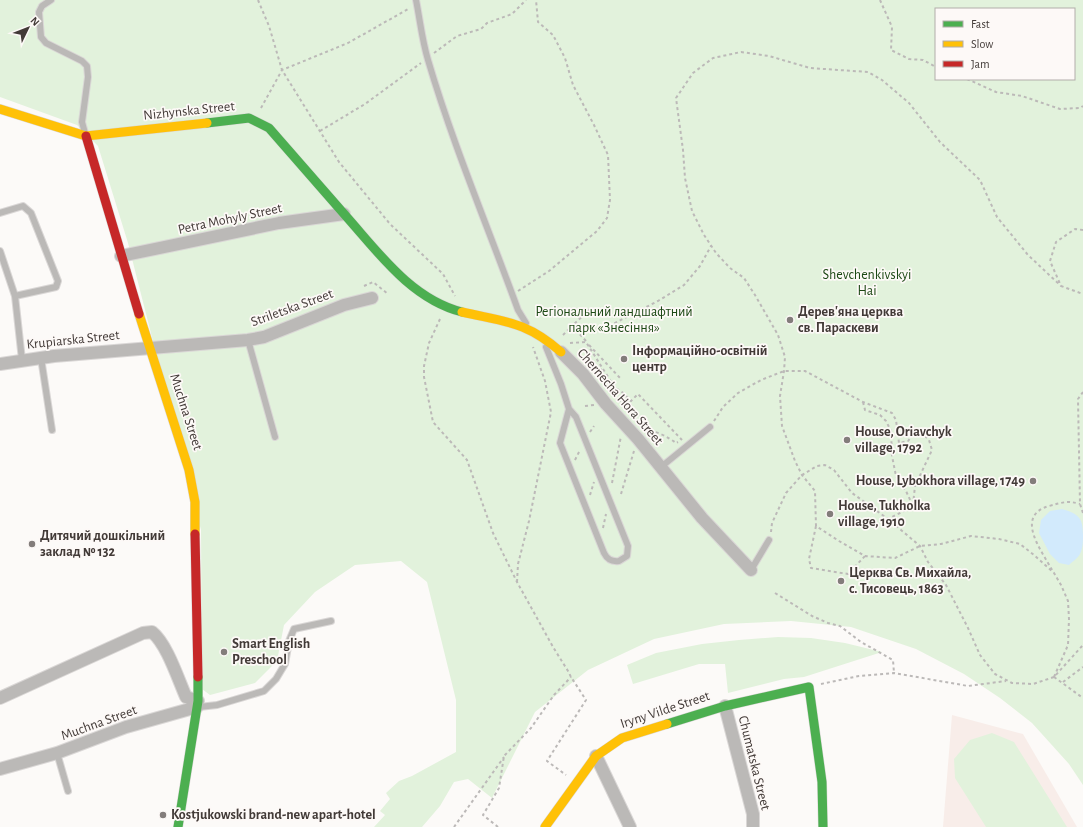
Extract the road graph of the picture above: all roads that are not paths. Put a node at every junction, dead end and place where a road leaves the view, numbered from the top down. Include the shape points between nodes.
1 (51, 0) edge
2 (417, 2) edge
3 (0, 109) edge
4 (86, 136) junction
5 (0, 213) edge
6 (344, 214) junction
7 (0, 251) edge
8 (121, 256) junction
9 (15, 296) junction
10 (372, 298) dead end
11 (532, 330) junction
12 (248, 340) junction
13 (149, 348) junction
14 (561, 352) joint
15 (41, 358) junction
16 (22, 360) junction
17 (0, 364) edge
18 (569, 409) junction
19 (710, 427) road end
20 (52, 430) dead end
21 (275, 438) dead end
22 (661, 467) junction
23 (769, 540) road end
24 (751, 570) joint
25 (331, 621) dead end
26 (0, 698) edge
27 (197, 704) junction
28 (725, 706) junction
29 (57, 753) junction
30 (596, 756) junction
31 (0, 769) edge
32 (68, 791) dead end
33 (178, 827) edge
34 (545, 827) edge
35 (630, 827) edge
36 (753, 827) edge
37 (823, 827) edge

1 - 4 lane via 42,6 39,12 41,37 46,43 87,66 82,122
2 - 11 lane via 427,59 468,178 512,296
3 - 4 street, Nizhynska Street
4 - 6 street, Nizhynska Street via 249,118 269,128
4 - 8 street, Muchna Street
5 - 9 lane via 24,206 31,213 58,281 56,287
6 - 8 street, Petra Mohyly Street via 279,223
6 - 11 street, Chernecha Hora Street via 393,269 413,287 445,307 511,322
7 - 9 lane
8 - 13 street, Muchna Street
9 - 16 lane
10 - 12 street, Striletska Street via 344,305 264,337
11 - 14 street, Chernecha Hora Street
11 - 18 lane via 547,347
12 - 13 street, Striletska Street
12 - 21 lane
13 - 15 street, Krupiarska Street
13 - 27 street, Muchna Street via 189,470 195,502
14 - 22 street, Chernecha Hora Street via 583,374
15 - 16 street, Krupiarska Street
15 - 20 lane
16 - 17 street, Krupiarska Street
18 - 18 lane via 560,443 606,557 615,561 623,559 628,546 586,440 576,417
19 - 22 lane
22 - 24 street, Chernecha Hora Street via 702,518
23 - 24 lane
25 - 27 lane via 294,629 285,664 276,679 264,691 217,705
26 - 27 street via 143,633 152,632 158,637 168,655 186,697
27 - 29 street, Muchna Street
27 - 33 street, Muchna Street
28 - 30 street, Iryny Vilde Street via 622,738
28 - 36 street, Chumatska Street via 753,814
28 - 37 street, Iryny Vilde Street via 809,686 822,782
29 - 31 street, Muchna Street
29 - 32 lane
30 - 34 street, Iryny Vilde Street
30 - 35 street

